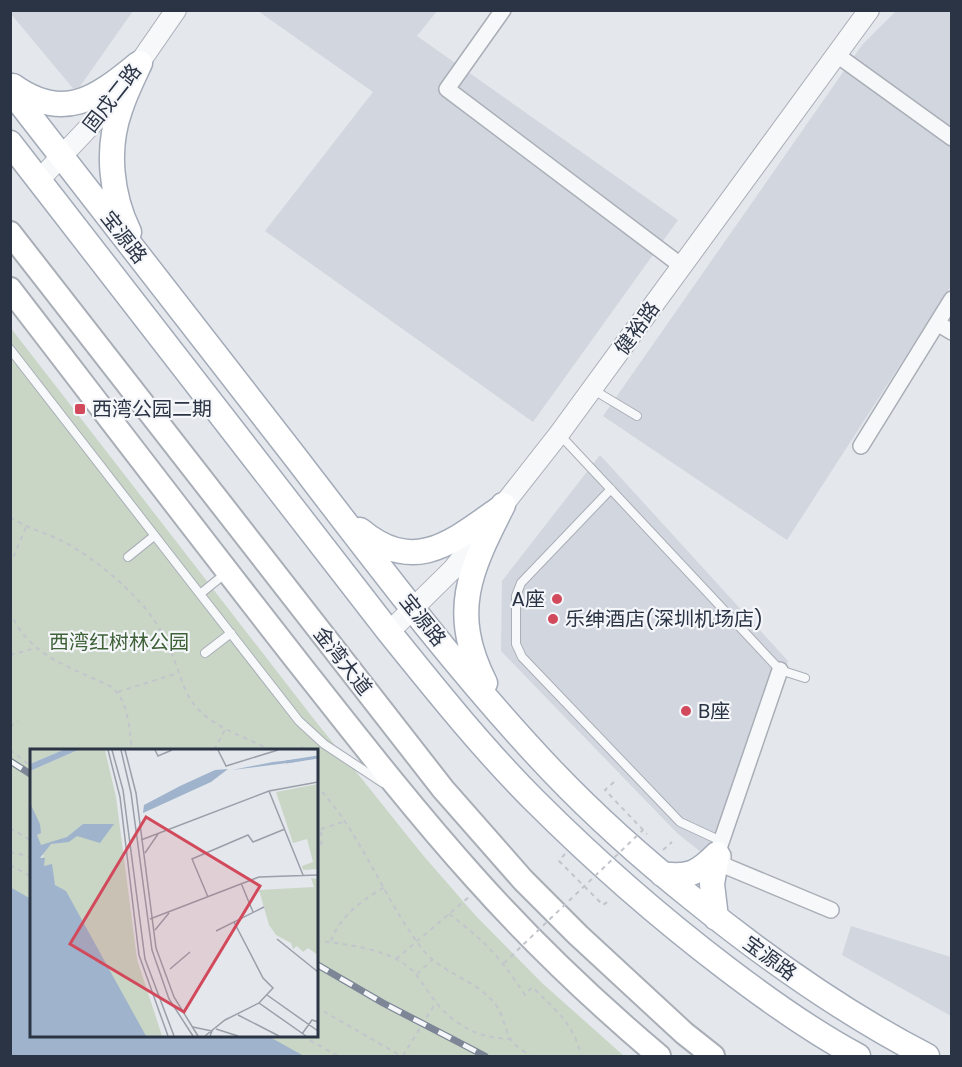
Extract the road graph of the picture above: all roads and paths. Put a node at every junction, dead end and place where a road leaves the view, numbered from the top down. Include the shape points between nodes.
1 (176, 10) edge
2 (503, 10) edge
3 (869, 10) edge
4 (837, 56) junction
5 (140, 63) junction
6 (10, 84) edge
7 (10, 90) edge
8 (951, 138) edge
9 (10, 143) edge
10 (62, 157) junction
11 (39, 180) junction
12 (10, 233) edge
13 (147, 266) junction
14 (683, 267) junction
15 (10, 289) edge
16 (951, 300) edge
17 (937, 323) junction
18 (951, 332) edge
19 (10, 349) edge
20 (592, 389) junction
21 (637, 416) dead end
22 (559, 434) junction
23 (861, 446) dead end
24 (611, 489) junction
25 (503, 505) junction
26 (337, 512) junction
27 (10, 517) edge
28 (26, 526) junction
29 (154, 536) junction
30 (128, 557) dead end
31 (10, 565) edge
32 (228, 572) junction
33 (200, 594) junction
34 (414, 609) junction
35 (10, 611) edge
36 (389, 632) junction
37 (231, 633) junction
38 (36, 648) junction
39 (205, 653) dead end
40 (10, 655) edge
41 (780, 670) junction
42 (178, 674) junction
43 (805, 678) dead end
44 (118, 692) junction
45 (18, 721) dead end
46 (511, 726) junction
47 (10, 727) edge
48 (225, 730) junction
49 (132, 749) edge
50 (215, 749) edge
51 (268, 749) edge
52 (10, 750) edge
53 (30, 765) edge
54 (614, 782) dead end
55 (318, 787) edge
56 (404, 797) junction
57 (346, 821) junction
58 (318, 826) edge
59 (10, 828) edge
60 (321, 829) junction
61 (644, 830) junction
62 (649, 836) dead end
63 (30, 840) edge
64 (672, 842) dead end
65 (661, 848) dead end
66 (722, 849) junction
67 (10, 852) edge
68 (318, 854) edge
69 (565, 854) dead end
70 (30, 856) edge
71 (10, 865) edge
72 (662, 874) junction
73 (30, 877) edge
74 (384, 887) junction
75 (585, 887) junction
76 (471, 895) dead end
77 (610, 900) dead end
78 (831, 910) dead end
79 (448, 914) junction
80 (716, 918) junction
81 (318, 941) edge
82 (417, 941) junction
83 (331, 942) junction
84 (396, 959) junction
85 (432, 960) junction
86 (504, 963) junction
87 (417, 974) junction
88 (436, 1002) junction
89 (318, 1008) edge
90 (305, 1037) edge
91 (510, 1039) junction
92 (338, 1056) edge
93 (402, 1056) edge
94 (530, 1056) edge
95 (582, 1056) edge
96 (659, 1056) edge
97 (713, 1056) edge
98 (858, 1056) edge
99 (927, 1056) edge

1 - 5 street, 固戍二路
2 - 14 street via 447,89
3 - 4 street, 健裕路
4 - 8 street
4 - 14 street, 健裕路
5 - 6 main road via 108,88 74,104 42,102
5 - 10 street, 固戍二路 via 111,104
5 - 13 main road via 119,110 111,156 117,200
7 - 10 main road, 宝源路
9 - 11 main road, 宝源路
10 - 11 street, 固戍二路
10 - 13 main road, 宝源路
11 - 36 main road, 宝源路
12 - 97 main road, 金湾大道 via 443,789 523,880 578,935
13 - 26 main road, 宝源路
14 - 20 street, 健裕路
15 - 32 main road, 金湾大道
16 - 17 street
17 - 18 street
17 - 23 street
19 - 29 lane
20 - 21 lane
20 - 22 street, 健裕路
22 - 24 lane
22 - 25 street, 健裕路
24 - 41 lane
24 - 66 lane via 521,583 516,596 516,644 522,657 680,822
25 - 26 main road via 448,542 410,554 380,545
25 - 34 street, 健裕路 via 453,569
25 - 46 main road via 470,578 466,631 477,668
26 - 34 main road, 宝源路
27 - 28 path
28 - 31 path
28 - 42 path via 79,550 106,570 146,609 168,644
29 - 30 lane
29 - 33 lane
32 - 33 lane
32 - 56 main road, 金湾大道
33 - 37 lane
34 - 36 street, 健裕路
34 - 46 main road, 宝源路
35 - 38 path via 26,639
36 - 98 main road, 宝源路 via 534,800 641,899 769,1001
37 - 39 lane
37 - 56 lane via 311,734
38 - 40 path
38 - 44 path
41 - 43 lane
41 - 66 street
42 - 44 path
42 - 48 path via 198,710
44 - 49 path via 126,710
45 - 47 path
46 - 72 main road, 宝源路 via 605,824
48 - 50 path
48 - 51 path
52 - 53 path
54 - 61 path via 605,790
55 - 57 path
56 - 96 main road, 金湾大道 via 524,931
57 - 60 path
57 - 74 path
58 - 60 path
59 - 63 path
60 - 68 path
61 - 62 path
61 - 75 path, bridge
64 - 65 path via 663,851
66 - 72 main road via 693,873
66 - 78 street via 723,865
66 - 80 main road via 712,884
67 - 70 path
69 - 75 path via 559,861
71 - 73 path
72 - 80 main road, 宝源路
74 - 82 path
74 - 83 path via 360,902 340,922
75 - 77 path via 603,905
75 - 86 path, bridge
76 - 79 path
79 - 82 path
79 - 86 path via 478,936
80 - 99 main road, 宝源路 via 846,1011
81 - 83 path
82 - 84 path
82 - 85 path
83 - 84 path
84 - 87 path
85 - 87 path
85 - 91 path via 495,1004
86 - 95 path via 525,995 532,987 564,1018
87 - 88 path
88 - 91 path via 464,1028 497,1039
88 - 93 path
89 - 93 path
90 - 92 path
91 - 94 path

